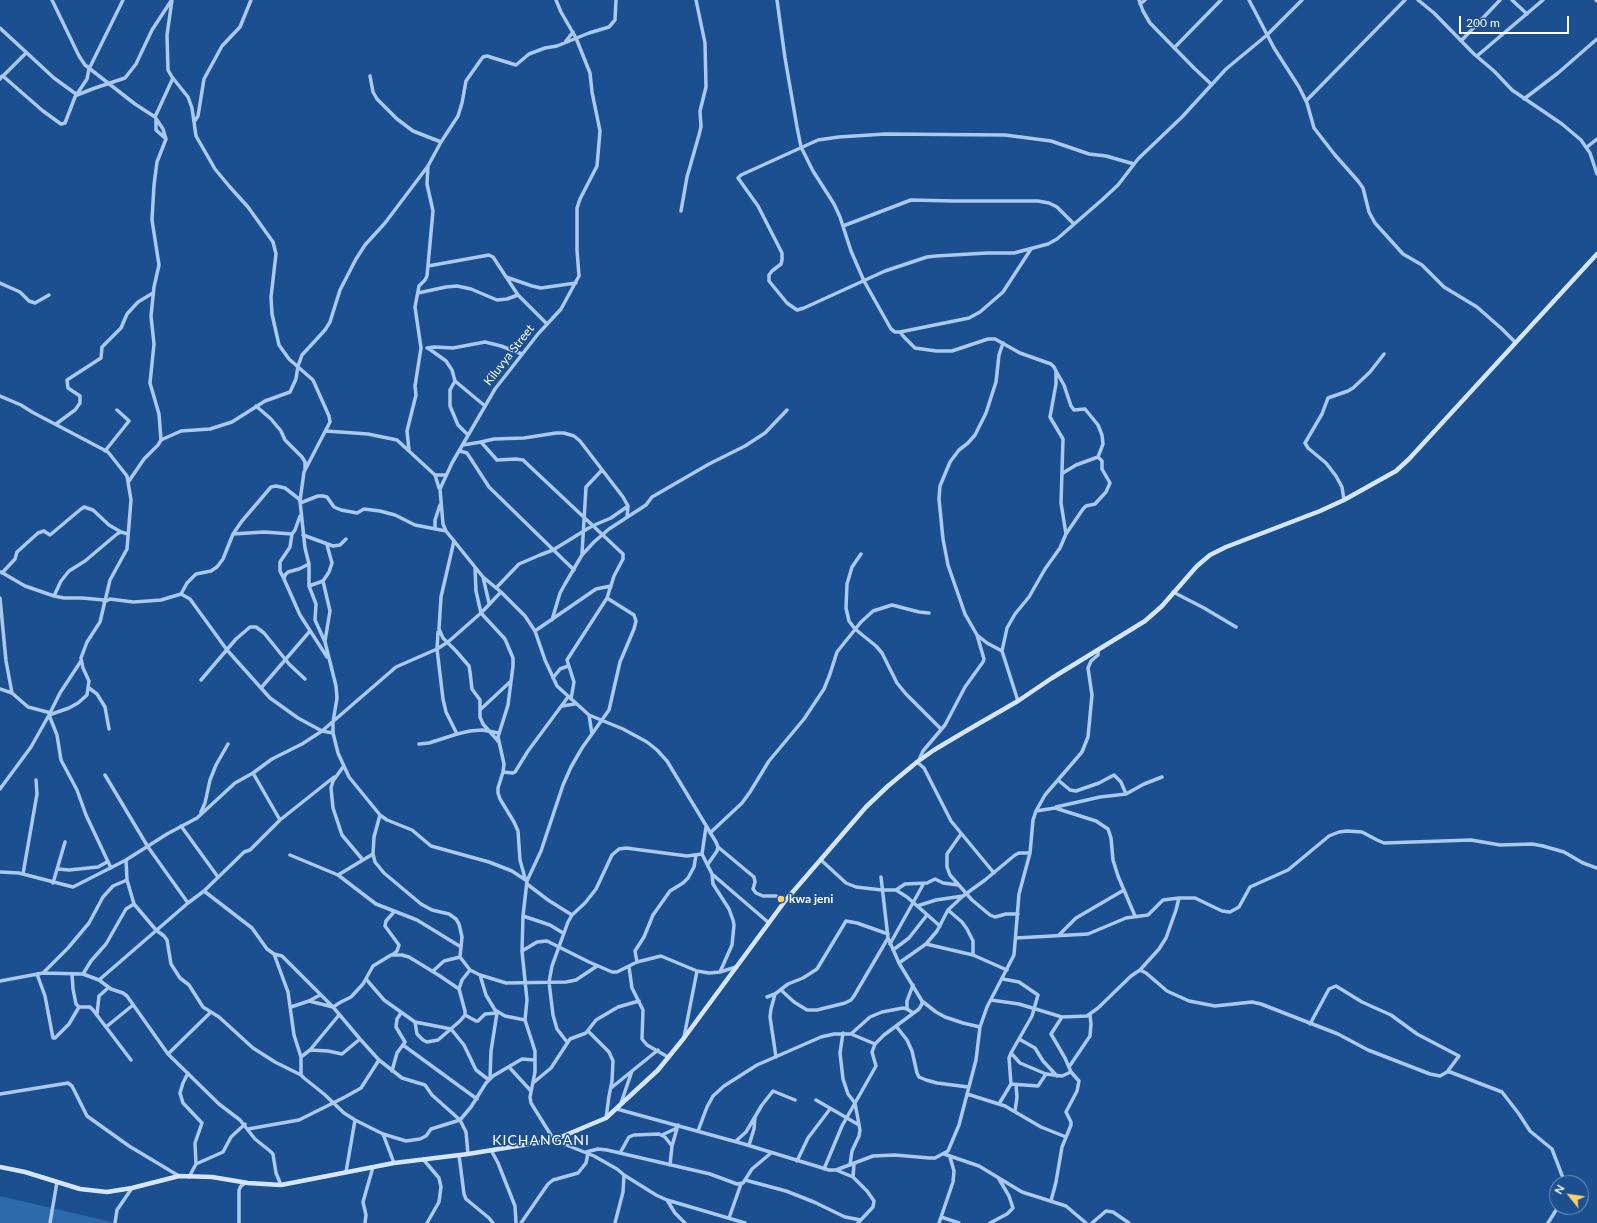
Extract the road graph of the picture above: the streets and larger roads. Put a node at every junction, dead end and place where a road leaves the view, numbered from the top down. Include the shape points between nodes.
1 (52, 0) edge
2 (123, 0) edge
3 (172, 0) edge
4 (251, 0) edge
5 (556, 0) edge
6 (616, 0) edge
7 (696, 0) edge
8 (777, 0) edge
9 (1145, 0) edge
10 (1220, 0) edge
11 (1249, 0) edge
12 (1302, 0) edge
13 (1405, 0) edge
14 (1418, 0) edge
15 (1500, 0) edge
16 (1512, 0) edge
17 (1543, 0) edge
18 (1140, 2) edge
19 (1527, 14) junction
20 (0, 28) edge
21 (573, 32) junction
22 (1267, 35) junction
23 (576, 38) junction
24 (1597, 39) edge
25 (1461, 41) junction
26 (565, 42) junction
27 (1174, 48) junction
28 (26, 53) junction
29 (1477, 56) junction
30 (89, 69) junction
31 (370, 76) dead end
32 (1, 77) edge
33 (172, 78) junction
34 (110, 84) junction
35 (1211, 84) junction
36 (76, 95) junction
37 (1524, 99) junction
38 (1306, 100) junction
39 (155, 118) junction
40 (194, 122) junction
41 (166, 138) junction
42 (1597, 139) edge
43 (441, 142) junction
44 (801, 147) junction
45 (1587, 147) junction
46 (1134, 164) junction
47 (428, 166) junction
48 (1597, 174) edge
49 (681, 211) dead end
50 (1074, 224) junction
51 (843, 226) junction
52 (1031, 249) junction
53 (1597, 254) edge
54 (428, 266) junction
55 (505, 277) junction
56 (864, 281) junction
57 (0, 283) edge
58 (576, 283) junction
59 (153, 292) junction
60 (418, 293) junction
61 (49, 295) dead end
62 (518, 295) junction
63 (547, 324) junction
64 (900, 332) junction
65 (1515, 342) junction
66 (1003, 343) junction
67 (421, 348) junction
68 (427, 348) junction
69 (522, 354) junction
70 (1384, 354) dead end
71 (298, 366) junction
72 (1056, 371) junction
73 (455, 381) junction
74 (0, 396) edge
75 (256, 406) junction
76 (485, 406) junction
77 (117, 410) dead end
78 (787, 410) dead end
79 (56, 424) junction
80 (326, 431) junction
81 (468, 435) junction
82 (161, 440) junction
83 (481, 442) junction
84 (463, 445) junction
85 (105, 450) junction
86 (409, 450) junction
87 (460, 451) junction
88 (1098, 457) junction
89 (602, 470) junction
90 (304, 472) junction
91 (1063, 473) junction
92 (446, 475) junction
93 (435, 476) junction
94 (129, 481) junction
95 (440, 490) junction
96 (1344, 500) junction
97 (300, 502) junction
98 (441, 502) junction
99 (628, 506) junction
100 (301, 514) junction
101 (627, 517) junction
102 (584, 518) junction
103 (592, 526) junction
104 (435, 529) junction
105 (446, 531) junction
106 (584, 531) junction
107 (121, 532) junction
108 (128, 534) junction
109 (233, 534) junction
110 (292, 534) junction
111 (1066, 534) junction
112 (303, 535) junction
113 (602, 535) junction
114 (346, 539) dead end
115 (454, 541) junction
116 (327, 545) junction
117 (553, 550) junction
118 (861, 554) dead end
119 (582, 555) junction
120 (309, 564) junction
121 (475, 567) junction
122 (574, 570) junction
123 (1, 572) edge
124 (483, 577) junction
125 (284, 579) junction
126 (323, 581) junction
127 (309, 586) junction
128 (611, 586) junction
129 (496, 588) junction
130 (501, 592) junction
131 (1173, 592) junction
132 (181, 594) junction
133 (54, 596) junction
134 (0, 598) edge
135 (607, 598) junction
136 (104, 600) junction
137 (489, 603) junction
138 (481, 613) junction
139 (929, 613) dead end
140 (552, 620) junction
141 (1236, 627) dead end
142 (439, 629) junction
143 (855, 629) junction
144 (310, 631) junction
145 (535, 631) junction
146 (977, 635) junction
147 (325, 642) junction
148 (448, 642) junction
149 (437, 649) junction
150 (227, 650) junction
151 (1098, 650) junction
152 (1002, 651) junction
153 (286, 659) junction
154 (328, 660) junction
155 (81, 661) junction
156 (568, 666) junction
157 (553, 678) junction
158 (305, 679) dead end
159 (201, 680) dead end
160 (511, 681) junction
161 (89, 688) junction
162 (261, 688) junction
163 (0, 689) edge
164 (12, 693) junction
165 (569, 698) junction
166 (1018, 701) junction
167 (576, 704) junction
168 (561, 707) junction
169 (481, 709) junction
170 (50, 714) junction
171 (589, 716) junction
172 (602, 721) junction
173 (333, 722) junction
174 (109, 729) dead end
175 (941, 730) junction
176 (322, 731) junction
177 (490, 732) junction
178 (333, 733) junction
179 (499, 733) junction
180 (457, 734) junction
181 (592, 734) junction
182 (498, 741) junction
183 (228, 744) dead end
184 (419, 744) dead end
185 (918, 761) junction
186 (343, 767) junction
187 (503, 772) junction
188 (253, 773) junction
189 (105, 775) dead end
190 (334, 777) junction
191 (1162, 777) dead end
192 (36, 780) dead end
193 (1058, 780) junction
194 (0, 788) edge
195 (1126, 794) junction
196 (1055, 808) junction
197 (1036, 811) junction
198 (201, 814) junction
199 (380, 815) junction
200 (280, 820) junction
201 (181, 826) junction
202 (706, 826) junction
203 (710, 833) junction
204 (961, 834) junction
205 (65, 842) dead end
206 (148, 847) junction
207 (718, 847) junction
208 (1030, 853) junction
209 (373, 854) junction
210 (702, 854) junction
211 (290, 855) dead end
212 (696, 855) junction
213 (126, 860) junction
214 (363, 860) junction
215 (821, 860) junction
216 (107, 862) junction
217 (708, 864) junction
218 (111, 868) junction
219 (1597, 868) edge
220 (58, 869) junction
221 (0, 872) edge
222 (994, 873) junction
223 (23, 874) junction
224 (712, 874) junction
225 (338, 876) junction
226 (218, 877) junction
227 (881, 877) dead end
228 (128, 880) junction
229 (527, 881) junction
230 (53, 883) junction
231 (924, 883) junction
232 (958, 885) junction
233 (882, 890) junction
234 (896, 890) junction
235 (1124, 890) junction
236 (204, 891) junction
237 (965, 895) junction
238 (1179, 898) junction
239 (785, 901) junction
240 (913, 902) junction
241 (188, 903) junction
242 (134, 904) junction
243 (917, 906) junction
244 (948, 910) junction
245 (394, 912) junction
246 (1018, 914) junction
247 (572, 915) junction
248 (927, 915) junction
249 (523, 916) junction
250 (1135, 916) junction
251 (768, 923) junction
252 (940, 926) junction
253 (156, 930) junction
254 (563, 933) junction
255 (1059, 935) junction
256 (888, 936) junction
257 (1016, 938) junction
258 (890, 944) junction
259 (926, 944) junction
260 (461, 947) junction
261 (558, 947) junction
262 (893, 950) junction
263 (522, 951) junction
264 (274, 954) junction
265 (392, 955) junction
266 (973, 955) junction
267 (460, 957) junction
268 (637, 962) junction
269 (899, 963) junction
270 (597, 966) junction
271 (630, 966) junction
272 (736, 967) junction
273 (470, 970) junction
274 (1007, 970) junction
275 (1140, 970) junction
276 (433, 971) junction
277 (697, 971) junction
278 (720, 972) junction
279 (42, 973) junction
280 (37, 974) junction
281 (72, 974) junction
282 (83, 974) junction
283 (480, 975) junction
284 (366, 979) junction
285 (1003, 979) junction
286 (99, 980) junction
287 (0, 981) edge
288 (525, 982) junction
289 (549, 982) junction
290 (913, 984) junction
291 (108, 988) junction
292 (459, 989) junction
293 (781, 990) junction
294 (775, 994) junction
295 (320, 995) junction
296 (767, 997) dead end
297 (991, 1000) junction
298 (309, 1001) junction
299 (639, 1001) junction
300 (922, 1001) junction
301 (133, 1005) junction
302 (79, 1007) junction
303 (291, 1007) junction
304 (333, 1007) junction
305 (1035, 1008) junction
306 (907, 1009) junction
307 (210, 1012) junction
308 (401, 1013) junction
309 (497, 1013) junction
310 (913, 1013) junction
311 (97, 1014) junction
312 (339, 1015) junction
313 (465, 1015) junction
314 (1090, 1015) junction
315 (1062, 1016) junction
316 (526, 1020) junction
317 (415, 1022) junction
318 (1310, 1024) junction
319 (896, 1026) junction
320 (980, 1026) junction
321 (106, 1027) junction
322 (451, 1029) junction
323 (588, 1031) junction
324 (843, 1033) junction
325 (851, 1034) junction
326 (684, 1038) junction
327 (1019, 1039) junction
328 (360, 1040) junction
329 (567, 1042) junction
330 (875, 1044) junction
331 (403, 1045) junction
332 (310, 1050) junction
333 (658, 1050) junction
334 (1011, 1053) junction
335 (168, 1054) junction
336 (301, 1057) junction
337 (668, 1057) junction
338 (776, 1057) junction
339 (131, 1060) dead end
340 (379, 1060) junction
341 (535, 1060) junction
342 (508, 1067) junction
343 (1069, 1067) junction
344 (632, 1070) junction
345 (392, 1071) junction
346 (1071, 1072) junction
347 (1447, 1072) junction
348 (188, 1073) junction
349 (1046, 1074) junction
350 (301, 1075) junction
351 (1057, 1076) junction
352 (489, 1079) junction
353 (533, 1083) junction
354 (1011, 1084) junction
355 (1016, 1085) junction
356 (611, 1088) junction
357 (968, 1088) junction
358 (531, 1090) junction
359 (0, 1094) edge
360 (967, 1094) junction
361 (477, 1098) junction
362 (795, 1100) dead end
363 (816, 1100) dead end
364 (333, 1102) junction
365 (855, 1103) junction
366 (999, 1104) junction
367 (618, 1108) junction
368 (830, 1109) junction
369 (1015, 1111) junction
370 (755, 1117) junction
371 (606, 1118) junction
372 (847, 1118) junction
373 (355, 1120) junction
374 (460, 1120) junction
375 (245, 1124) junction
376 (859, 1125) junction
377 (677, 1127) junction
378 (248, 1129) junction
379 (698, 1131) junction
380 (383, 1134) junction
381 (662, 1135) junction
382 (1066, 1137) junction
383 (554, 1140) junction
384 (736, 1141) junction
385 (749, 1145) junction
386 (672, 1146) junction
387 (491, 1150) junction
388 (587, 1153) junction
389 (620, 1153) junction
390 (771, 1153) junction
391 (468, 1154) junction
392 (944, 1154) junction
393 (460, 1155) junction
394 (950, 1157) junction
395 (423, 1159) junction
396 (796, 1161) junction
397 (394, 1163) junction
398 (196, 1164) junction
399 (852, 1164) junction
400 (670, 1165) junction
401 (0, 1167) edge
402 (373, 1167) junction
403 (824, 1169) junction
404 (836, 1170) junction
405 (346, 1172) junction
406 (624, 1175) junction
407 (1562, 1175) edge
408 (179, 1176) junction
409 (853, 1176) junction
410 (189, 1177) junction
411 (999, 1178) junction
412 (745, 1180) junction
413 (57, 1182) junction
414 (248, 1183) junction
415 (741, 1184) junction
416 (281, 1185) junction
417 (132, 1188) junction
418 (667, 1200) junction
419 (1051, 1201) junction
420 (941, 1217) junction
421 (729, 1218) junction
422 (860, 1222) edge
423 (50, 1223) edge
424 (115, 1223) edge
425 (238, 1223) edge
426 (366, 1223) edge
427 (426, 1223) edge
428 (493, 1223) edge
429 (516, 1223) edge
430 (521, 1223) edge
431 (615, 1223) edge
432 (685, 1223) edge
433 (745, 1223) edge
434 (939, 1223) edge
435 (957, 1223) edge
436 (990, 1223) edge
437 (1086, 1223) edge
438 (1092, 1223) edge
439 (1129, 1223) edge

1 - 30 street via 79,56
2 - 30 street
3 - 33 street via 167,48 168,70
3 - 34 street via 159,17 130,73
4 - 40 street via 240,27 222,46 204,79 198,116
5 - 21 street, Kiluvya Street via 560,12
6 - 23 street via 615,16 609,27
7 - 49 street via 705,43 706,87 700,111 700,131 687,177
8 - 44 street
9 - 18 street
10 - 27 street
11 - 22 street
12 - 22 street
13 - 38 street
14 - 25 street
15 - 25 street
16 - 19 street
17 - 19 street
18 - 27 street via 1150,23
19 - 29 street
20 - 28 street
21 - 23 street, Kiluvya Street
21 - 26 street
22 - 35 street via 1234,61
22 - 38 street
23 - 26 street
23 - 58 street, Kiluvya Street via 590,73 600,132 597,166 578,208 577,250 580,276
24 - 37 street
25 - 29 street
26 - 43 street via 529,54 516,65 492,57 483,57 466,81 458,116
27 - 35 street
28 - 32 street
28 - 36 street
29 - 37 street
30 - 34 street
30 - 36 street
31 - 43 street via 377,99 398,119 413,131
32 - 36 street via 61,124 67,121
33 - 39 street
33 - 40 street via 188,96
34 - 36 street
34 - 39 street
35 - 46 street
37 - 45 street via 1562,124
38 - 65 street via 1314,128 1363,188 1372,218 1392,243 1403,254 1429,271 1444,287 1477,307
39 - 41 street
39 - 41 street via 156,130
40 - 71 street via 196,136 215,169 248,207 273,242 276,254 272,281 272,314 280,345 289,359
41 - 59 street via 157,162 153,195 152,220 159,265
42 - 45 street
43 - 47 street
44 - 46 street via 818,140 885,134 1005,136 1051,141 1090,154
44 - 51 street via 834,204
44 - 56 street via 738,178 758,206 782,253 781,264 769,275 769,281 787,303 797,310
45 - 48 street
46 - 50 street via 1118,185
47 - 54 street via 427,184 433,211
47 - 71 street via 361,250 340,290 330,322 306,350
50 - 51 street via 1057,207 1038,201 910,200
50 - 52 street via 1052,242
51 - 56 street
52 - 56 street via 1014,253 936,256 885,271
52 - 64 street via 1003,292 980,312 969,318
53 - 65 street
54 - 55 street via 489,255 493,257
54 - 60 street via 426,278 420,284
55 - 58 street via 540,288
55 - 62 street
56 - 64 street via 889,327
57 - 61 street via 20,292 35,303
58 - 63 street, Kiluvya Street via 561,309
59 - 79 street via 129,312 121,328 104,344 101,358 67,380 68,388 80,396 80,403
59 - 82 street via 151,316 154,344 150,382 159,414
60 - 62 street via 457,286 497,300
60 - 67 street via 415,307
62 - 63 street
63 - 69 street, Kiluvya Street
64 - 66 street via 913,346 920,349 952,350 991,339
65 - 96 street via 1396,471
66 - 72 street via 1020,353 1051,364
66 - 146 street via 996,382 986,413 975,435 950,462 940,486 943,539 951,576 964,614
67 - 68 street
67 - 86 street via 416,395 407,431
68 - 69 street via 453,348 485,342
68 - 73 street via 450,365
69 - 76 street, Kiluvya Street via 494,388
70 - 96 street via 1354,388 1328,398 1305,443 1336,476
71 - 75 street via 290,392
71 - 80 street via 313,380 326,405 330,422
72 - 88 street via 1074,410 1085,410 1098,425 1103,444
72 - 91 street via 1050,416 1063,439
73 - 76 street
73 - 81 street via 450,390 449,403 458,425
74 - 79 street via 21,404
75 - 82 street via 232,422 210,429 181,431
75 - 90 street via 271,419 285,440 302,457 305,464
76 - 81 street, Kiluvya Street
77 - 85 street via 129,421
78 - 101 street via 770,429 754,441 654,496 646,505
79 - 85 street
80 - 86 street via 392,438
80 - 90 street
81 - 84 street, Kiluvya Street
82 - 94 street
83 - 84 street
83 - 89 street via 564,433 580,441
83 - 102 street via 497,460 523,460
84 - 87 street, Kiluvya Street
85 - 94 street
86 - 93 street
87 - 92 street, Kiluvya Street
87 - 117 street via 467,453 489,487
88 - 91 street
88 - 111 street via 1109,480 1109,487 1095,504 1083,509
89 - 99 street
89 - 102 street via 587,485
90 - 97 street
91 - 111 street via 1061,503
92 - 93 street
92 - 95 street, Kiluvya Street
93 - 95 street
94 - 108 street via 131,500
95 - 98 street, Kiluvya Street
96 - 131 street via 1210,555
97 - 100 street
97 - 104 street via 323,496 341,510 357,513 364,510 395,515 415,525
97 - 109 street via 285,488 271,487
98 - 104 street
98 - 105 street, Kiluvya Street via 442,524
99 - 101 street
99 - 103 street via 611,518
100 - 110 street
100 - 112 street
101 - 113 street
102 - 103 street
102 - 106 street
103 - 106 street
103 - 113 street
104 - 105 street
105 - 115 street, Kiluvya Street
106 - 117 street
106 - 119 street
107 - 108 street
107 - 123 street via 109,525 94,510 84,508 50,535 44,531 38,533
107 - 133 street via 69,571
108 - 136 street via 127,549 110,580
109 - 110 street
109 - 132 street via 217,567 196,574
110 - 125 street via 290,547 280,562 280,571
111 - 152 street via 1029,597 1010,620
112 - 116 street
112 - 120 street
113 - 119 street
113 - 128 street via 624,556
114 - 116 street via 337,546
115 - 121 street, Kiluvya Street
115 - 142 street via 441,597
116 - 126 street via 332,563
117 - 122 street
117 - 129 street via 519,564
118 - 143 street via 849,575 845,596 847,615
119 - 122 street
120 - 125 street via 288,572
120 - 127 street
121 - 124 street, Kiluvya Street
121 - 138 street via 476,592
122 - 140 street via 560,594
123 - 133 street via 25,586
124 - 129 street, Kiluvya Street
124 - 137 street
125 - 144 street
126 - 127 street
126 - 147 street via 330,611
127 - 147 street via 316,604 316,620
128 - 135 street
128 - 140 street via 596,589
129 - 130 street, Kiluvya Street
130 - 137 street
130 - 145 street, Kiluvya Street via 525,616
131 - 141 street
131 - 151 street via 1145,621
132 - 136 street via 161,600
132 - 150 street via 193,601
133 - 136 street
134 - 164 street
135 - 156 street via 569,656
135 - 172 street via 631,613 636,621 619,668 610,710
136 - 155 street via 100,622 87,642
137 - 138 street
138 - 148 street
138 - 160 street via 510,648 513,658
139 - 143 street via 892,605 873,610
140 - 145 street
142 - 148 street
142 - 149 street
143 - 175 street via 882,653 897,683
143 - 203 street via 838,652 824,689 804,720 769,761 742,803
144 - 153 street
144 - 154 street
145 - 157 street, Kiluvya Street
146 - 152 street
146 - 175 street via 983,662 965,687
147 - 154 street
148 - 149 street
148 - 169 street via 469,666 470,685 480,700
149 - 173 street via 396,667
149 - 180 street via 446,712
150 - 153 street via 243,632 250,627 256,627
150 - 159 street
150 - 162 street
151 - 166 street
151 - 193 street via 1098,655 1088,668 1092,695 1088,737 1082,752
152 - 166 street
153 - 158 street
153 - 162 street
154 - 173 street via 337,698
155 - 161 street
155 - 170 street
156 - 157 street via 560,669
156 - 165 street via 574,682
157 - 165 street, Kiluvya Street
160 - 169 street
160 - 179 street via 508,705
161 - 170 street via 87,695 78,703
161 - 174 street via 97,694 105,707
162 - 176 street via 282,708
163 - 164 street
164 - 170 street via 28,707
165 - 167 street, Kiluvya Street
165 - 168 street
166 - 185 street
167 - 168 street
167 - 171 street, Kiluvya Street
168 - 187 street via 515,772
169 - 177 street via 480,717
170 - 194 street via 31,746
170 - 216 street via 61,760 77,790
171 - 172 street, Kiluvya Street
171 - 181 street
172 - 181 street
172 - 202 street, Kiluvya Street via 634,735 657,750 676,775
173 - 176 street
173 - 178 street
175 - 185 street
176 - 178 street
176 - 188 street
177 - 179 street
177 - 180 street via 476,730
177 - 182 street
178 - 186 street
179 - 182 street
180 - 184 street
181 - 229 street via 568,773 541,851
182 - 187 street via 504,764
183 - 198 street via 210,780 206,803
185 - 204 street
185 - 215 street via 866,807
186 - 190 street
186 - 199 street
187 - 229 street via 498,793 518,831 520,860
188 - 198 street via 235,783
188 - 200 street
189 - 206 street
190 - 200 street
190 - 214 street via 331,796 337,823 342,835
191 - 195 street
192 - 223 street via 38,792
193 - 195 street via 1070,790 1076,791 1099,783 1114,774
193 - 197 street
195 - 196 street via 1100,797
196 - 197 street
196 - 235 street via 1096,821 1108,829 1113,860
197 - 208 street
198 - 201 street
199 - 209 street via 374,837
199 - 229 street via 394,824 412,830 431,846 489,862
200 - 226 street
201 - 206 street
201 - 226 street
202 - 203 street, Kiluvya Street
202 - 210 street
203 - 207 street, Kiluvya Street
204 - 222 street
204 - 232 street via 949,849 947,857 950,875
205 - 220 street
206 - 213 street
206 - 241 street
207 - 217 street
207 - 239 street via 754,877 756,893 762,896 776,896
208 - 222 street via 1015,855
208 - 246 street via 1019,894
209 - 214 street
209 - 260 street via 378,867 415,900 432,910 453,916 461,930
210 - 212 street
210 - 217 street
211 - 225 street
212 - 247 street via 619,849 612,855 591,896
212 - 268 street via 694,867 688,878 668,893 653,915 635,951
213 - 218 street
213 - 228 street
214 - 225 street
215 - 233 street via 850,886
215 - 239 street
216 - 218 street
216 - 220 street via 98,867
217 - 224 street
218 - 230 street via 73,887
219 - 238 street via 1564,852 1532,844 1500,845 1471,840 1384,843 1362,832 1347,831 1333,834 1288,870 1250,888 1234,911 1222,911 1195,898
220 - 230 street
221 - 223 street
222 - 237 street
223 - 230 street
224 - 251 street
224 - 278 street via 713,884 729,909 734,925 732,945
225 - 245 street via 370,900
226 - 236 street
227 - 233 street
228 - 242 street
228 - 279 street via 113,886 103,897 85,928
229 - 247 street via 548,900
229 - 249 street
231 - 232 street via 935,879
231 - 234 street via 904,884
231 - 240 street
232 - 237 street
233 - 234 street
233 - 256 street
234 - 240 street
235 - 250 street
235 - 255 street via 1076,918
236 - 241 street
236 - 264 street via 252,928 267,949
237 - 243 street
237 - 244 street
237 - 246 street via 995,917
238 - 250 street via 1163,900 1148,915
238 - 275 street via 1166,938
239 - 251 street
240 - 243 street
240 - 258 street
241 - 253 street
242 - 253 street
242 - 282 street via 126,909 109,939
243 - 248 street
244 - 252 street
244 - 266 street via 967,929 973,941
245 - 260 street via 417,920
245 - 265 street via 385,926 399,945
246 - 257 street
247 - 254 street
248 - 252 street
248 - 262 street via 909,938
249 - 254 street via 550,925
249 - 263 street
250 - 255 street via 1088,934
251 - 272 street
252 - 259 street
253 - 286 street
253 - 307 street via 167,940 169,960 174,969 189,985 203,1007
254 - 261 street
255 - 257 street
256 - 258 street
256 - 293 street via 846,921 817,969
256 - 293 street via 851,1000 817,1010 807,1010
257 - 274 street via 1014,955
258 - 262 street
259 - 266 street
259 - 269 street
260 - 267 street
261 - 263 street via 542,941
261 - 270 street
261 - 289 street
262 - 269 street
263 - 288 street
264 - 295 street via 284,958
264 - 303 street
265 - 276 street via 409,957
265 - 284 street via 373,966
266 - 274 street
267 - 273 street
267 - 276 street via 444,961
268 - 271 street
268 - 277 street via 661,956
269 - 290 street
270 - 271 street via 617,972
270 - 289 street via 576,980
271 - 299 street via 632,988
272 - 278 street
272 - 326 street
273 - 283 street
273 - 292 street
274 - 285 street
275 - 314 street
275 - 318 street via 1167,991 1189,1001 1215,1006 1252,1002
276 - 292 street
277 - 278 street
277 - 326 street
279 - 280 street
279 - 281 street
280 - 287 street
280 - 302 street via 45,996 53,1038 69,1024
281 - 282 street
281 - 302 street via 75,1001
282 - 286 street
283 - 288 street via 506,983
283 - 309 street via 488,1000
284 - 304 street via 351,997
284 - 308 street via 377,994
285 - 297 street
285 - 305 street via 1019,982 1037,994
286 - 291 street
288 - 289 street
288 - 316 street
289 - 329 street via 554,1022
290 - 300 street
290 - 306 street
291 - 301 street via 123,993
291 - 311 street via 99,996
292 - 313 street
293 - 294 street
294 - 296 street
294 - 338 street via 770,1017
295 - 298 street
295 - 304 street
297 - 305 street
297 - 320 street
298 - 303 street
298 - 304 street
299 - 323 street via 608,1012 596,1020
299 - 333 street via 643,1010 642,1039 647,1045
300 - 310 street via 921,1007
300 - 320 street via 945,1017
301 - 321 street
301 - 335 street
302 - 311 street via 90,1007
303 - 336 street via 294,1035
304 - 312 street
305 - 315 street
305 - 327 street
306 - 310 street
306 - 325 street via 875,1015
307 - 335 street
307 - 350 street via 253,1048
308 - 317 street
308 - 331 street via 396,1027 404,1039
309 - 313 street via 485,1014 478,1021
309 - 316 street
309 - 352 street
310 - 319 street
311 - 321 street
312 - 328 street
312 - 332 street
313 - 322 street
314 - 315 street
314 - 343 street via 1090,1036
315 - 343 street via 1051,1034
316 - 341 street
317 - 322 street
317 - 322 street via 417,1034 427,1042 438,1040
318 - 347 street via 1430,1074 1440,1076
318 - 347 street via 1330,989 1336,986 1459,1056
319 - 330 street
319 - 357 street via 912,1051 919,1077
320 - 357 street via 976,1060
321 - 339 street
322 - 352 street via 464,1045 476,1070
323 - 329 street
323 - 356 street via 605,1047 613,1061
324 - 325 street
324 - 338 street via 821,1037
324 - 365 street via 840,1053 843,1078 848,1094
325 - 330 street
326 - 337 street
327 - 334 street
327 - 351 street via 1038,1052
328 - 332 street via 342,1054
328 - 340 street
329 - 353 street via 551,1068
330 - 365 street via 872,1052 876,1066
331 - 345 street via 397,1053
331 - 361 street
332 - 336 street
333 - 337 street
333 - 344 street
334 - 349 street via 1020,1063
334 - 354 street
335 - 348 street
336 - 350 street
337 - 367 street
338 - 379 street via 757,1065 713,1096
340 - 345 street
340 - 364 street via 361,1088
341 - 342 street via 522,1059
341 - 353 street
342 - 352 street
342 - 358 street
343 - 346 street
344 - 356 street
344 - 367 street
345 - 374 street via 402,1078 425,1085 432,1095
346 - 351 street
346 - 382 street via 1079,1081 1067,1109 1071,1122
347 - 407 street via 1504,1093 1530,1131 1552,1149
348 - 375 street via 219,1104
348 - 398 street via 180,1093 183,1103 202,1123 195,1143
349 - 351 street
349 - 355 street via 1038,1086
350 - 364 street
352 - 361 street
353 - 358 street
354 - 355 street
354 - 366 street
355 - 369 street
356 - 371 street
357 - 360 street
358 - 383 street via 531,1103
359 - 408 street via 68,1083 87,1116 129,1146
360 - 366 street
360 - 392 street via 951,1148
361 - 374 street
362 - 370 street via 773,1091
363 - 368 street
364 - 373 street via 337,1108
364 - 378 street via 299,1120
365 - 372 street
365 - 376 street
366 - 369 street
367 - 371 street
367 - 377 street
368 - 372 street
368 - 396 street via 808,1138
369 - 382 street via 1041,1127
370 - 384 street via 746,1132
370 - 385 street
371 - 383 street
372 - 376 street
372 - 403 street
373 - 380 street
373 - 405 street
374 - 380 street via 431,1128 426,1136 420,1139 402,1140
374 - 391 street via 466,1132
375 - 378 street
375 - 398 street via 231,1137 220,1154
376 - 399 street via 859,1136 852,1151
377 - 379 street
377 - 381 street
377 - 386 street
378 - 416 street via 255,1139 273,1154
379 - 384 street
380 - 397 street
381 - 386 street
381 - 389 street via 631,1135
382 - 419 street
383 - 387 street
383 - 388 street
384 - 385 street
385 - 390 street
386 - 400 street
387 - 391 street
387 - 429 street via 515,1206
388 - 389 street via 598,1149
388 - 406 street
388 - 430 street via 586,1163 578,1173 553,1180 548,1184
389 - 400 street
390 - 396 street
390 - 412 street via 752,1169
391 - 393 street
392 - 394 street
392 - 399 street via 936,1158 882,1155
393 - 395 street
393 - 428 street via 466,1199
394 - 411 street via 979,1166
394 - 420 street via 954,1171 953,1182
395 - 397 street
395 - 427 street via 439,1178 441,1187 438,1202
396 - 403 street
397 - 402 street
398 - 410 street
399 - 404 street
399 - 409 street
400 - 415 street
401 - 413 street
402 - 405 street
402 - 426 street via 363,1202
403 - 404 street
404 - 409 street
405 - 416 street
406 - 418 street
406 - 431 street via 623,1192
408 - 410 street
408 - 417 street
409 - 422 street via 874,1201 873,1207
410 - 414 street via 212,1177
411 - 419 street via 1022,1192
411 - 436 street via 1013,1208
412 - 415 street
412 - 422 street via 786,1191
413 - 417 street via 80,1189 107,1192
413 - 423 street
414 - 416 street
414 - 425 street via 244,1183 240,1190
415 - 421 street
417 - 424 street via 117,1210
418 - 421 street
418 - 432 street
419 - 437 street via 1072,1210
420 - 434 street
420 - 435 street
421 - 433 street
438 - 439 street via 1106,1211 1113,1212

